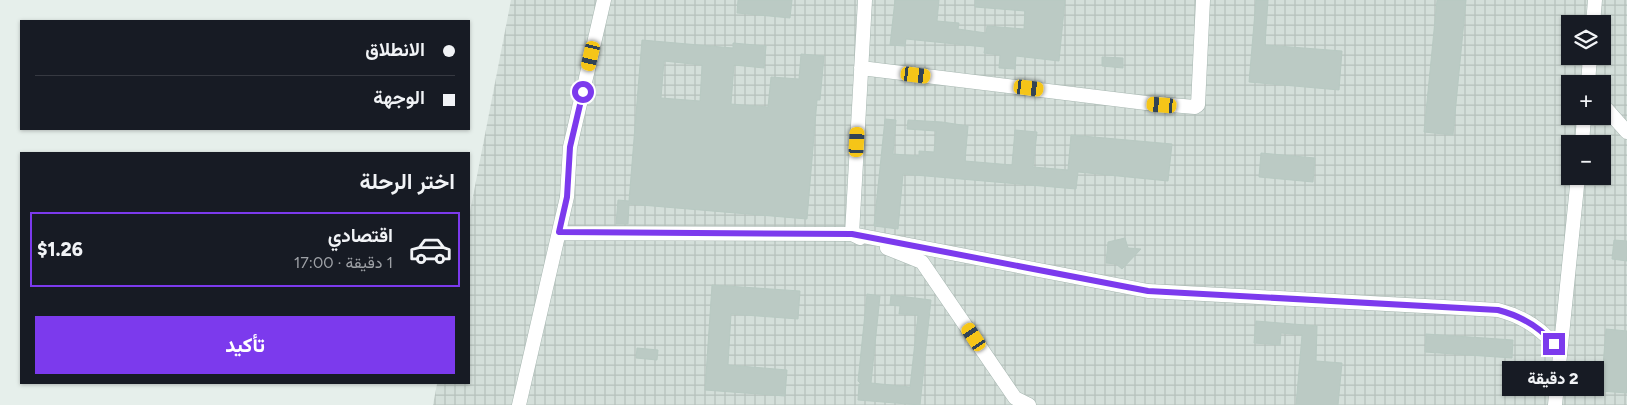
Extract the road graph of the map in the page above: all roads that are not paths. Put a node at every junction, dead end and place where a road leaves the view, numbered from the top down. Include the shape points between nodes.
1 (604, 0) edge
2 (865, 0) edge
3 (1203, 0) edge
4 (1595, 0) edge
5 (1594, 15) edge
6 (861, 68) junction
7 (1611, 114) edge
8 (1627, 132) edge
9 (1577, 185) edge
10 (559, 232) junction
11 (852, 234) junction
12 (1560, 353) junction
13 (519, 405) edge
14 (1029, 405) edge
15 (1555, 405) edge

1 - 10 street via 570,147 567,197
2 - 6 street
3 - 6 street via 1200,78 1195,107
4 - 5 street
6 - 11 street
7 - 8 street
9 - 12 street
10 - 11 street
10 - 13 street
11 - 12 street via 1148,291 1498,310 1530,323 1547,336
11 - 14 street via 922,262 1015,398
12 - 15 street

